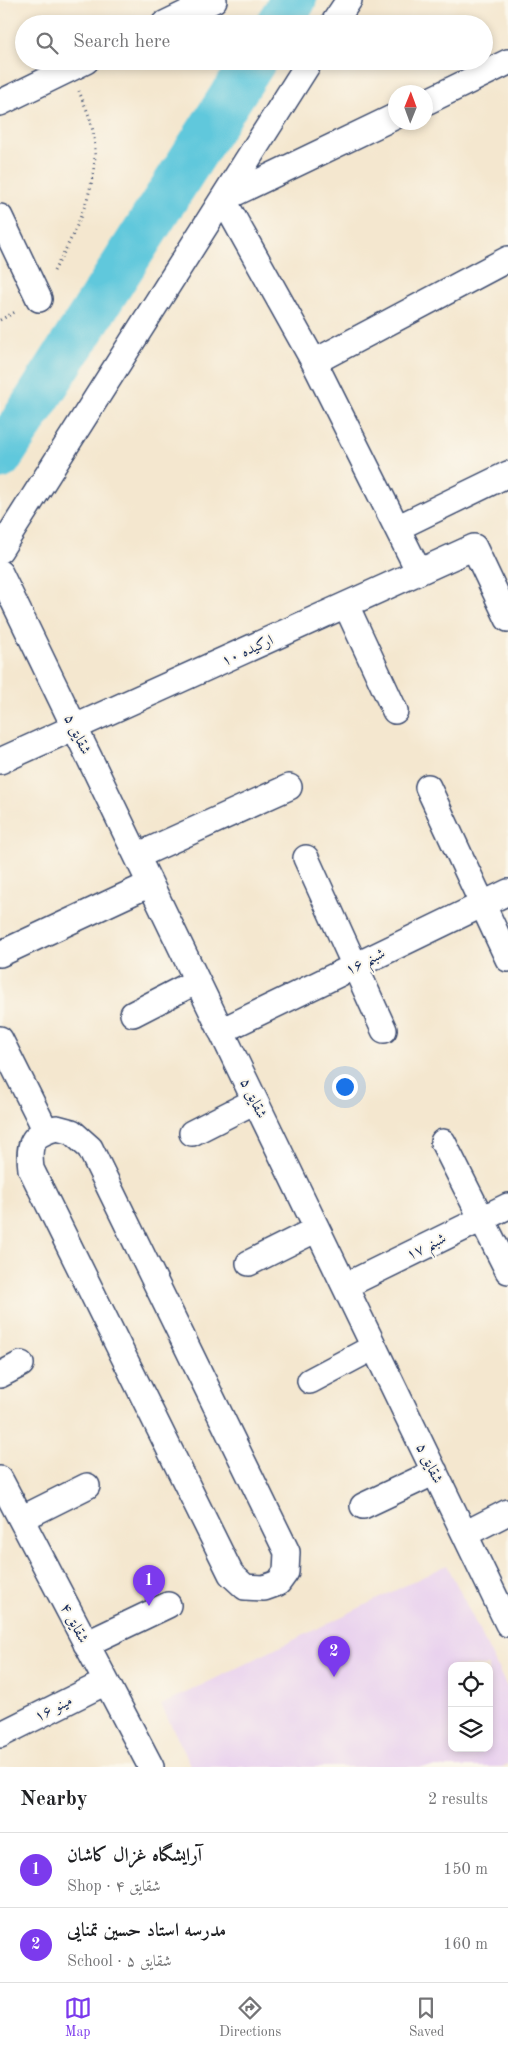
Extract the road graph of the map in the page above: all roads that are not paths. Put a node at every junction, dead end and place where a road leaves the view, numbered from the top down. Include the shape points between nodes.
1 (214, 0) edge
2 (349, 0) edge
3 (183, 15) edge
4 (339, 15) edge
5 (508, 62) edge
6 (493, 69) edge
7 (68, 70) edge
8 (304, 70) edge
9 (492, 70) edge
10 (433, 99) edge
11 (0, 103) edge
12 (388, 120) edge
13 (223, 199) junction
14 (0, 218) edge
15 (508, 259) edge
16 (39, 299) road end
17 (314, 362) junction
18 (508, 474) edge
19 (397, 528) junction
20 (0, 550) edge
21 (419, 572) junction
22 (498, 572) edge
23 (0, 573) edge
24 (346, 605) junction
25 (508, 619) edge
26 (395, 711) dead end
27 (75, 728) junction
28 (0, 761) edge
29 (289, 787) dead end
30 (428, 787) dead end
31 (137, 856) junction
32 (306, 858) dead end
33 (150, 884) junction
34 (508, 892) edge
35 (482, 904) junction
36 (0, 954) edge
37 (508, 959) edge
38 (355, 966) junction
39 (197, 981) junction
40 (133, 1014) dead end
41 (384, 1030) dead end
42 (221, 1031) junction
43 (0, 1039) edge
44 (255, 1101) junction
45 (46, 1131) junction
46 (192, 1133) dead end
47 (443, 1142) dead end
48 (508, 1206) edge
49 (481, 1219) junction
50 (317, 1230) junction
51 (249, 1262) dead end
52 (508, 1271) edge
53 (345, 1286) junction
54 (374, 1347) junction
55 (310, 1380) dead end
56 (435, 1472) junction
57 (0, 1479) edge
58 (87, 1486) dead end
59 (363, 1506) dead end
60 (508, 1512) edge
61 (21, 1519) junction
62 (465, 1534) junction
63 (168, 1605) dead end
64 (508, 1624) edge
65 (86, 1644) junction
66 (106, 1682) junction
67 (0, 1735) edge
68 (150, 1767) edge

1 - 3 street
2 - 4 street
5 - 6 street
7 - 11 street
8 - 13 street
9 - 10 street
12 - 13 street
13 - 17 street
13 - 20 street
14 - 16 street
15 - 17 street
17 - 19 street
18 - 19 street
19 - 21 street
21 - 22 street, ارکیده ۱۰ via 474,547
21 - 24 street, ارکیده ۱۰
22 - 25 street
23 - 27 street, شقایق ۵
24 - 26 street
24 - 27 street, ارکیده ۱۰
27 - 28 street, ارکیده ۱۰
27 - 31 street, شقایق ۵
29 - 31 street
30 - 35 street
31 - 33 street, شقایق ۵
32 - 38 street
33 - 36 street
33 - 39 street, شقایق ۵
34 - 35 street, شبنم ۱۶
35 - 37 street
35 - 38 street, شبنم ۱۶
38 - 41 street
38 - 42 street, شبنم ۱۶
39 - 40 street
39 - 42 street, شقایق ۵
42 - 44 street, شقایق ۵
43 - 45 street
44 - 46 street
44 - 50 street, شقایق ۵
45 - 45 street via 35,1138 29,1150 31,1169 231,1574 245,1586 264,1588 278,1583 286,1572 287,1552 90,1148 72,1132 57,1128
47 - 49 street
48 - 49 street, شبنم ۱۷
49 - 52 street
49 - 53 street, شبنم ۱۷
50 - 51 street
50 - 53 street, شقایق ۵
53 - 54 street, شقایق ۵
54 - 55 street
54 - 56 street, شقایق ۵
56 - 59 street
56 - 62 street, شقایق ۵
57 - 61 street, شقایق ۴
58 - 61 street
60 - 62 street
61 - 65 street, شقایق ۴
62 - 64 street, شقایق ۵
63 - 65 street
65 - 66 street, شقایق ۴
66 - 67 street, مینو ۱۶
66 - 68 street, شقایق ۴

